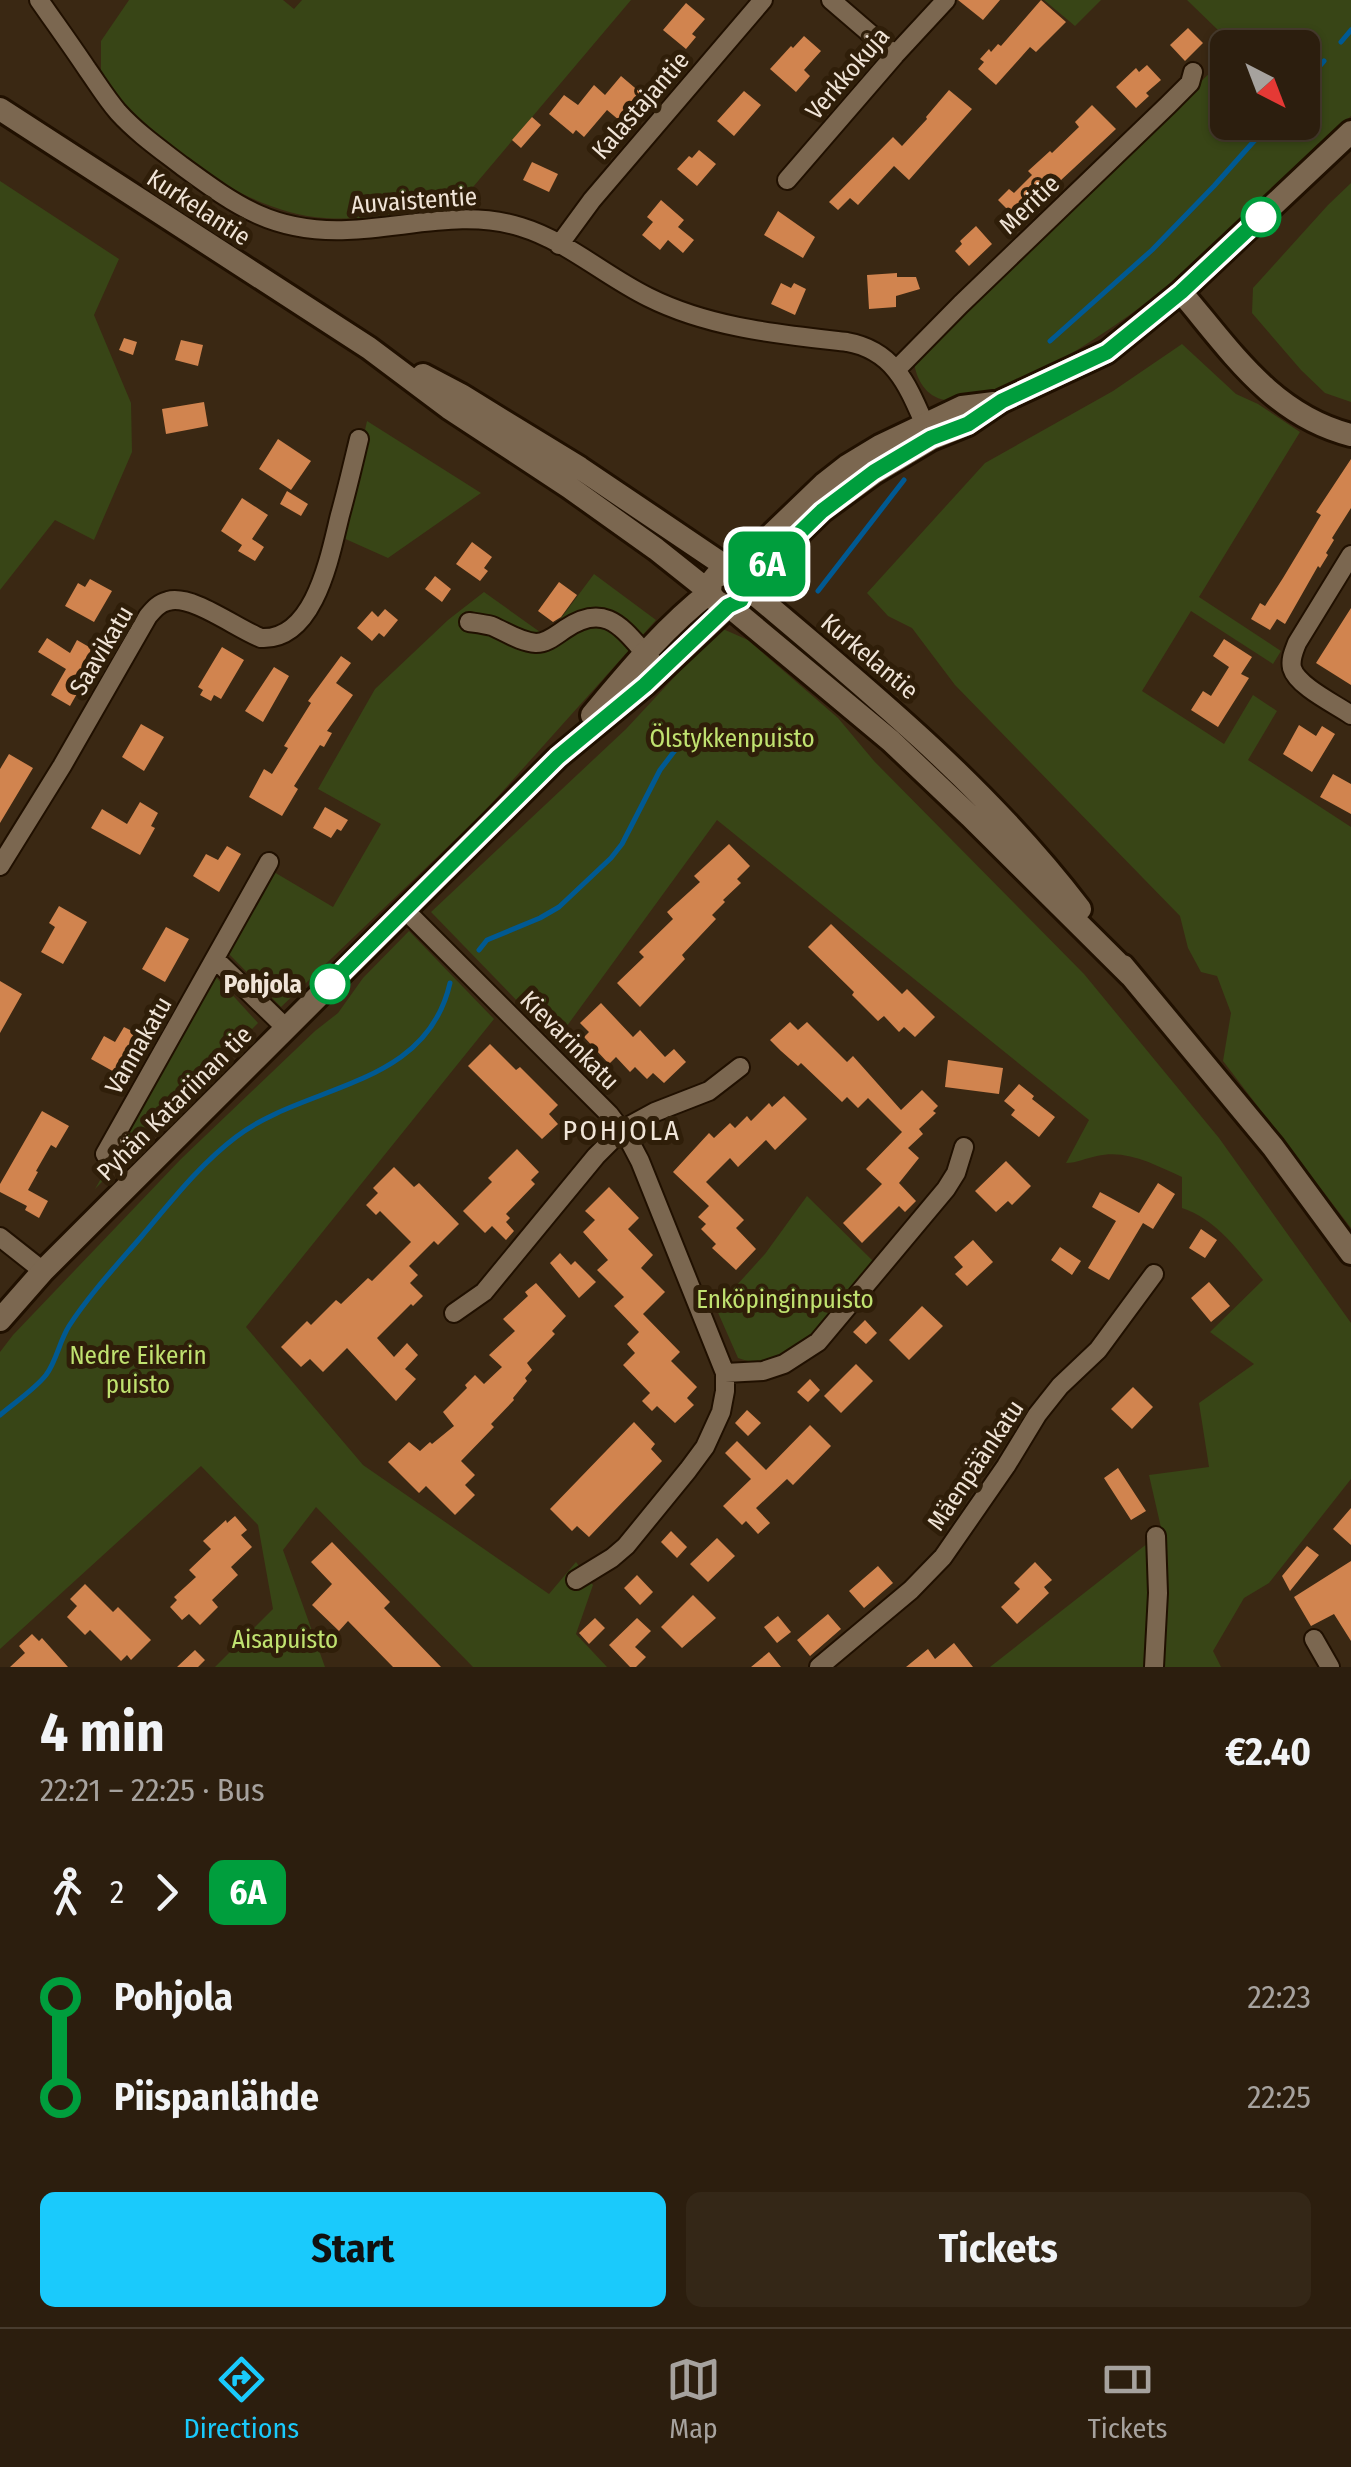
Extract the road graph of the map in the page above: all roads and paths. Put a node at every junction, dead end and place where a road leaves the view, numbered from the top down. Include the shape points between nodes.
1 (39, 0) edge
2 (763, 0) edge
3 (831, 0) edge
4 (946, 0) edge
5 (894, 54) junction
6 (1192, 72) dead end
7 (0, 109) edge
8 (1351, 132) edge
9 (787, 180) dead end
10 (559, 244) junction
11 (1181, 292) junction
12 (369, 348) junction
13 (896, 370) junction
14 (928, 431) junction
15 (1351, 435) edge
16 (360, 439) dead end
17 (1351, 555) edge
18 (737, 579) junction
19 (719, 599) junction
20 (468, 622) dead end
21 (644, 653) junction
22 (662, 670) junction
23 (1351, 714) edge
24 (558, 757) junction
25 (269, 862) dead end
26 (0, 866) edge
27 (405, 910) junction
28 (216, 960) junction
29 (1130, 975) junction
30 (286, 1028) junction
31 (740, 1067) dead end
32 (622, 1130) junction
33 (964, 1147) dead end
34 (105, 1154) dead end
35 (0, 1237) edge
36 (1351, 1253) edge
37 (43, 1272) junction
38 (1154, 1274) dead end
39 (454, 1312) dead end
40 (0, 1320) edge
41 (724, 1373) junction
42 (1156, 1536) dead end
43 (576, 1580) dead end
44 (1314, 1640) dead end
45 (820, 1667) edge
46 (1154, 1667) edge
47 (1330, 1667) edge

1 - 10 street, Auvaistentie via 128,122 258,216 323,231 487,220
2 - 10 street, Kalastajantie
3 - 5 street
4 - 5 street, Verkkokuja
5 - 9 street, Verkkokuja
6 - 13 street, Meritie via 1177,96
7 - 12 street, Kurkelantie
8 - 11 street, Pyhän Katariinan tie
10 - 13 street, Auvaistentie via 690,316 862,345
11 - 14 street, Pyhän Katariinan tie via 1107,352 1002,401 962,407
11 - 15 street via 1274,396 1313,422
12 - 18 street, Kurkelantie via 580,468
12 - 19 street, Kurkelantie
13 - 14 street
14 - 18 street, Pyhän Katariinan tie
16 - 26 street, Saavikatu via 327,570 298,620 271,639 184,600 155,608
17 - 23 street via 1292,656 1301,681
18 - 19 street, Pyhän Katariinan tie via 715,577
18 - 29 street, Kurkelantie via 959,775 1057,878
19 - 21 street, Pyhän Katariinan tie via 681,614
19 - 22 street, Pyhän Katariinan tie
19 - 29 street, Kurkelantie via 890,741
20 - 21 street via 537,643 594,616 617,625
21 - 22 street
21 - 24 street, Pyhän Katariinan tie
22 - 24 street, Pyhän Katariinan tie
24 - 27 street, Pyhän Katariinan tie
25 - 28 street, Vannakatu
27 - 30 street, Pyhän Katariinan tie
27 - 32 street, Kievarinkatu
28 - 30 street
28 - 34 street, Vannakatu
29 - 36 street, Kurkelantie
30 - 37 street, Pyhän Katariinan tie
31 - 32 street via 709,1091
32 - 39 street via 484,1292
32 - 41 street, Kievarinkatu
33 - 41 street via 946,1189 818,1342 763,1371
35 - 37 street
37 - 40 street, Pyhän Katariinan tie
38 - 45 street, Mäenpäänkatu via 1098,1350 1037,1415 943,1557
41 - 43 street, Kievarinkatu via 721,1412 697,1459 626,1546
42 - 46 street
44 - 47 street

